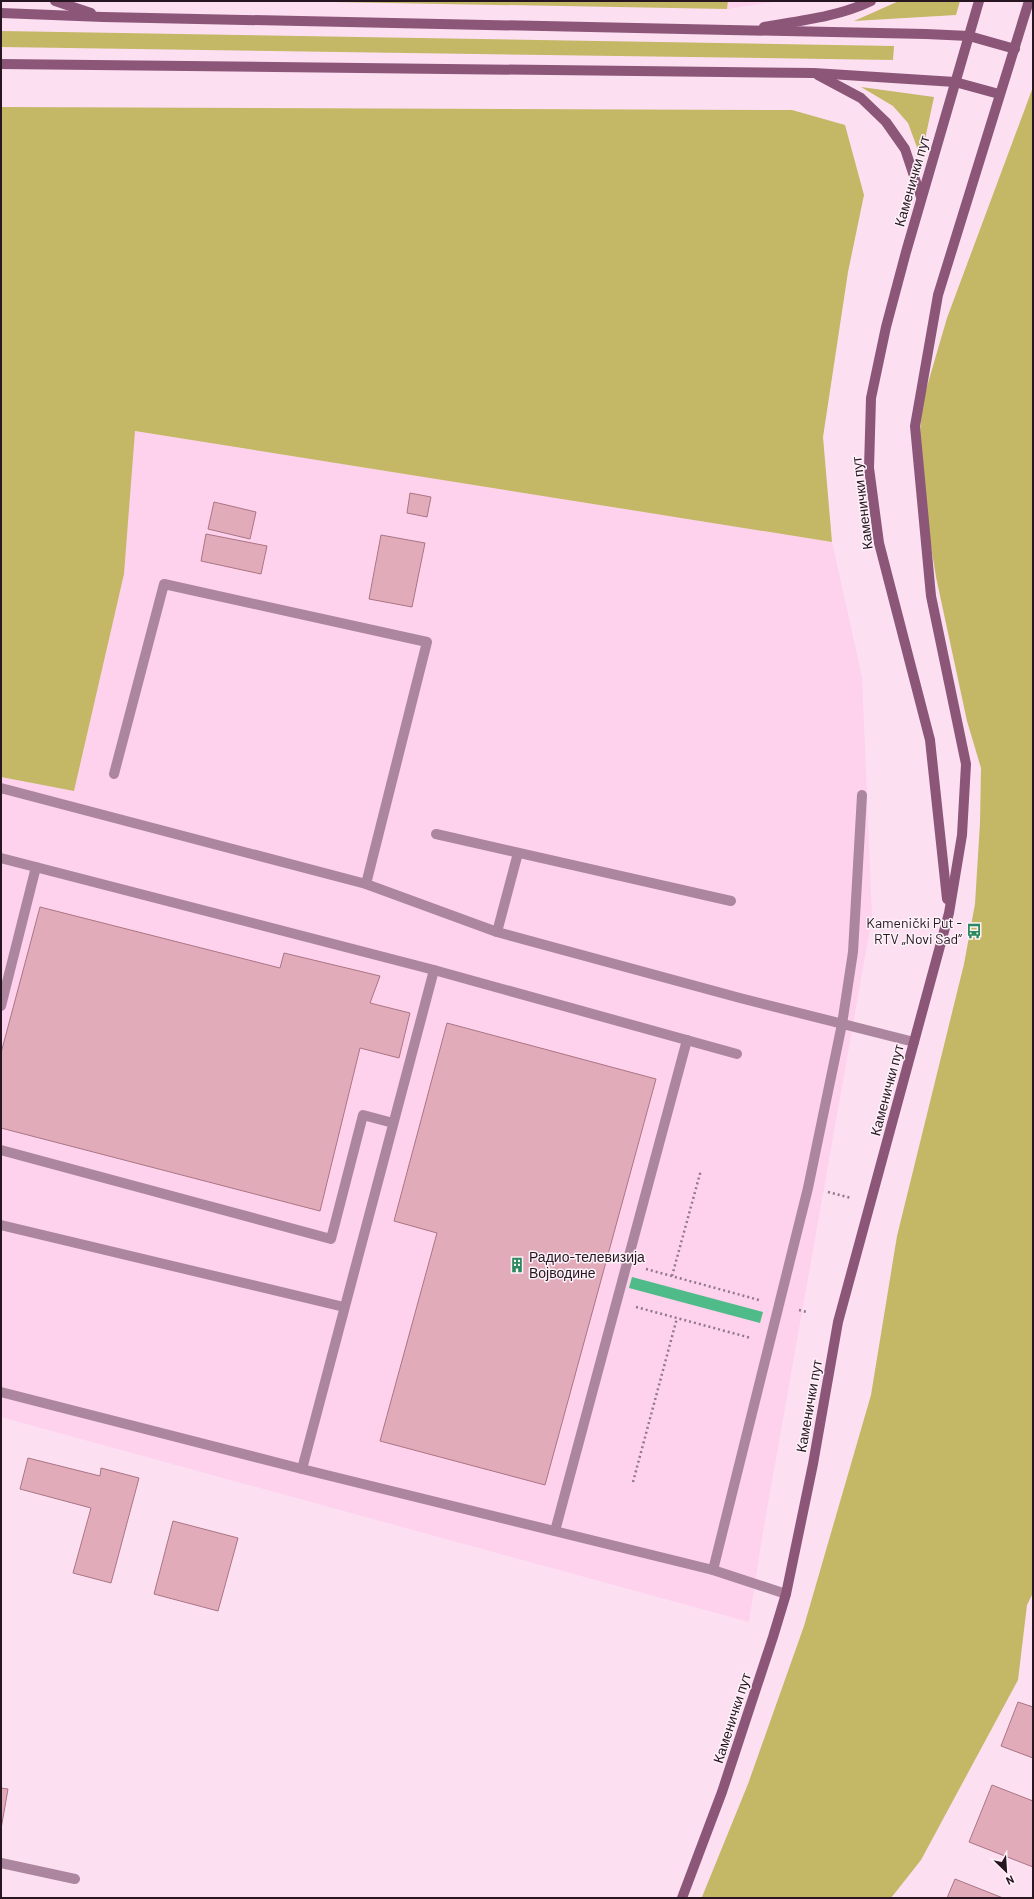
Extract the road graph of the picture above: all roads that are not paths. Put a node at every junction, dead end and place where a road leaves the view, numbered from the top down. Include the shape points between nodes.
1 (55, 1) edge
2 (871, 1) edge
3 (979, 1) edge
4 (1029, 1) edge
5 (1, 13) edge
6 (103, 17) junction
7 (738, 31) junction
8 (969, 36) junction
9 (1015, 49) junction
10 (1, 64) edge
11 (814, 73) junction
12 (955, 82) junction
13 (999, 94) junction
14 (921, 197) junction
15 (114, 774) dead end
16 (1, 788) edge
17 (862, 795) dead end
18 (436, 834) dead end
19 (518, 853) junction
20 (1, 858) edge
21 (36, 867) junction
22 (366, 884) junction
23 (731, 901) dead end
24 (949, 913) junction
25 (498, 932) junction
26 (434, 970) junction
27 (1, 1006) edge
28 (842, 1024) junction
29 (687, 1040) junction
30 (914, 1042) junction
31 (737, 1054) dead end
32 (393, 1123) junction
33 (1, 1150) edge
34 (1, 1225) edge
35 (344, 1307) junction
36 (1, 1392) edge
37 (302, 1469) junction
38 (555, 1531) junction
39 (713, 1570) junction
40 (786, 1594) junction
41 (1, 1863) edge
42 (76, 1879) dead end
43 (682, 1898) edge

1 - 6 main road
2 - 7 main road via 818,18
3 - 8 main road, Каменички пут
4 - 9 main road, Каменички пут
5 - 6 main road
6 - 7 main road
7 - 8 main road
8 - 9 main road
8 - 12 main road, Каменички пут
9 - 13 main road, Каменички пут
10 - 11 main road
11 - 12 main road
11 - 14 main road via 861,98 886,122 905,149
12 - 13 main road
12 - 14 main road, Каменички пут
13 - 24 main road, Каменички пут via 938,295 916,426 931,596 966,764 962,835
14 - 24 main road, Каменички пут via 886,327 871,398 869,468 879,543 930,740
15 - 22 street via 164,584 427,642
16 - 22 street
17 - 28 street via 853,952
18 - 19 street
19 - 23 street
19 - 25 street
20 - 21 street
21 - 26 street
21 - 27 street
22 - 25 street
24 - 30 main road, Каменички пут
25 - 28 street
26 - 29 street
26 - 32 street
28 - 30 street
28 - 39 street via 808,1188
29 - 31 street
29 - 38 street
30 - 40 main road, Каменички пут via 838,1322 813,1464
32 - 33 street via 364,1115 331,1239
32 - 35 street
34 - 35 street
35 - 37 street
36 - 37 street
37 - 38 street
38 - 39 street
39 - 40 street
40 - 43 main road, Каменички пут via 722,1792
41 - 42 street

